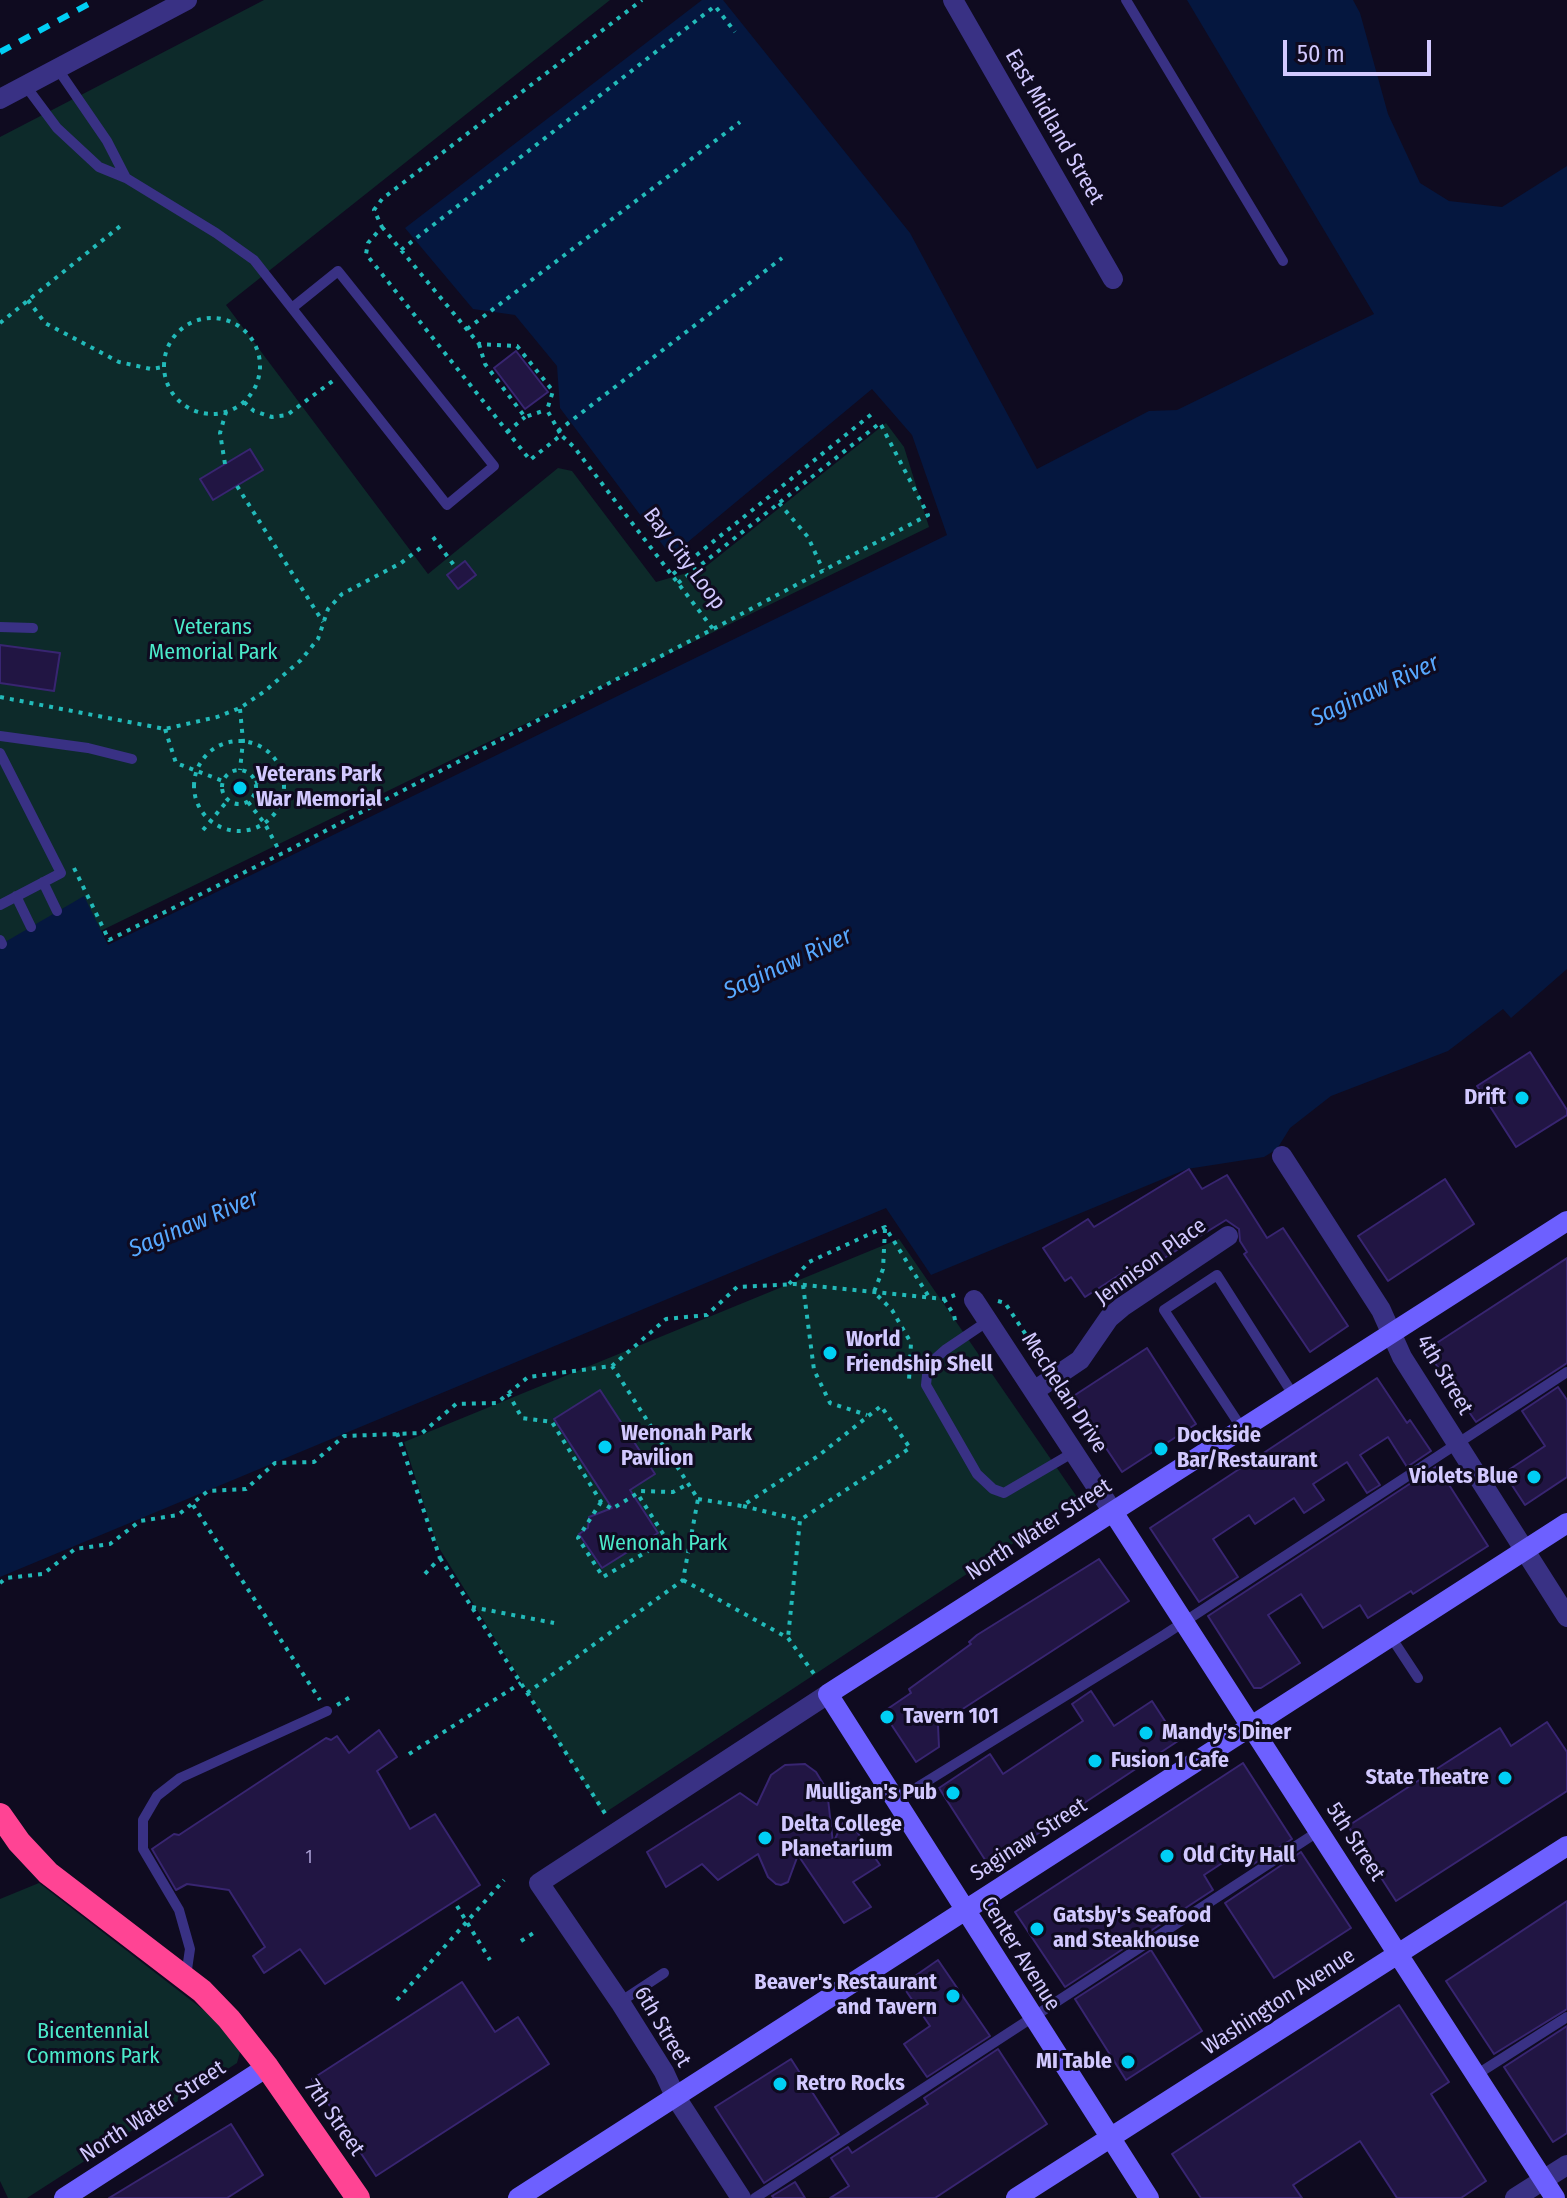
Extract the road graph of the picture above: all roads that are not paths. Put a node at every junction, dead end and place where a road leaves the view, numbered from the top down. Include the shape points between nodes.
1 (187, 0) edge
2 (953, 0) edge
3 (1126, 0) edge
4 (57, 68) junction
5 (25, 85) junction
6 (0, 99) edge
7 (126, 178) junction
8 (1283, 261) dead end
9 (1113, 279) dead end
10 (292, 308) junction
11 (0, 627) edge
12 (33, 628) dead end
13 (0, 736) edge
14 (0, 753) edge
15 (132, 759) dead end
16 (43, 882) junction
17 (16, 896) junction
18 (0, 905) edge
19 (57, 911) dead end
20 (31, 927) dead end
21 (1282, 1156) dead end
22 (1567, 1221) edge
23 (1228, 1236) dead end
24 (977, 1297) road end
25 (988, 1321) junction
26 (1392, 1335) junction
27 (1567, 1372) edge
28 (1034, 1391) junction
29 (1294, 1397) junction
30 (1243, 1430) junction
31 (1458, 1444) junction
32 (1074, 1452) junction
33 (1113, 1512) junction
34 (1567, 1523) edge
35 (1524, 1551) junction
36 (1567, 1617) edge
37 (1184, 1621) junction
38 (1391, 1637) junction
39 (1418, 1678) dead end
40 (828, 1694) junction
41 (327, 1711) road end
42 (1252, 1726) junction
43 (895, 1801) junction
44 (0, 1815) edge
45 (1319, 1831) junction
46 (1567, 1846) edge
47 (539, 1883) joint
48 (964, 1910) junction
49 (1398, 1954) junction
50 (664, 1973) dead end
51 (186, 1978) junction
52 (620, 2002) junction
53 (1031, 2016) junction
54 (1567, 2017) edge
55 (267, 2067) junction
56 (1476, 2075) junction
57 (675, 2096) junction
58 (1110, 2139) junction
59 (1567, 2165) edge
60 (1543, 2180) junction
61 (64, 2198) edge
62 (358, 2198) edge
63 (518, 2198) edge
64 (741, 2198) edge
65 (755, 2198) edge
66 (1016, 2198) edge
67 (1149, 2198) edge
68 (1515, 2198) edge
69 (1555, 2198) edge

1 - 4 street
2 - 9 street, East Midland Street
3 - 8 lane
4 - 5 street
4 - 7 lane
5 - 6 street
5 - 7 lane via 57,128 99,167
7 - 10 lane via 254,260
10 - 10 lane via 447,505 494,466 338,271
11 - 12 lane
13 - 15 lane
14 - 16 lane via 61,873
16 - 17 lane
16 - 19 lane
17 - 18 lane
17 - 20 lane
21 - 26 street, 4th Street
22 - 26 street, North Water Street
23 - 28 street, Jennison Place via 1122,1307 1080,1360
24 - 25 street, Mechelan Drive
25 - 28 street, Mechelan Drive
25 - 32 lane via 928,1365 926,1385 977,1474 1004,1493
26 - 29 street, North Water Street
26 - 31 street, 4th Street
27 - 31 lane
28 - 32 street, Mechelan Drive
29 - 30 street, North Water Street
29 - 30 lane via 1217,1275 1164,1310
30 - 33 street, North Water Street
31 - 35 street, 4th Street
31 - 37 lane
32 - 33 street, Mechelan Drive
33 - 37 street, 5th Street
33 - 40 street, North Water Street
34 - 35 street, Saginaw Street
35 - 36 street, 4th Street
35 - 38 street, Saginaw Street
37 - 42 street, 5th Street
37 - 43 lane
38 - 39 lane
38 - 42 street, Saginaw Street
40 - 43 street, Center Avenue
40 - 47 street, North Water Street
41 - 51 lane via 180,1778 157,1796 143,1820 143,1849 179,1910 190,1949
42 - 45 street, 5th Street
42 - 48 street, Saginaw Street
43 - 48 street, Center Avenue
44 - 51 highway, 7th Street via 48,1873
45 - 49 street, 5th Street
45 - 53 lane
46 - 49 street, Washington Avenue
47 - 52 street, 6th Street
48 - 53 street, Center Avenue
48 - 57 street, Saginaw Street
49 - 56 street, 5th Street
49 - 58 street, Washington Avenue
50 - 52 lane
51 - 55 highway, 7th Street via 229,2019
52 - 57 street, 6th Street
53 - 58 street, Center Avenue
53 - 65 lane
54 - 56 lane
55 - 61 street, North Water Street
55 - 62 highway, 7th Street
56 - 60 street, 5th Street
57 - 63 street, Saginaw Street
57 - 64 street, 6th Street
58 - 66 street, Washington Avenue
58 - 67 street, Center Avenue
59 - 60 street
60 - 68 street
60 - 69 street, 5th Street

